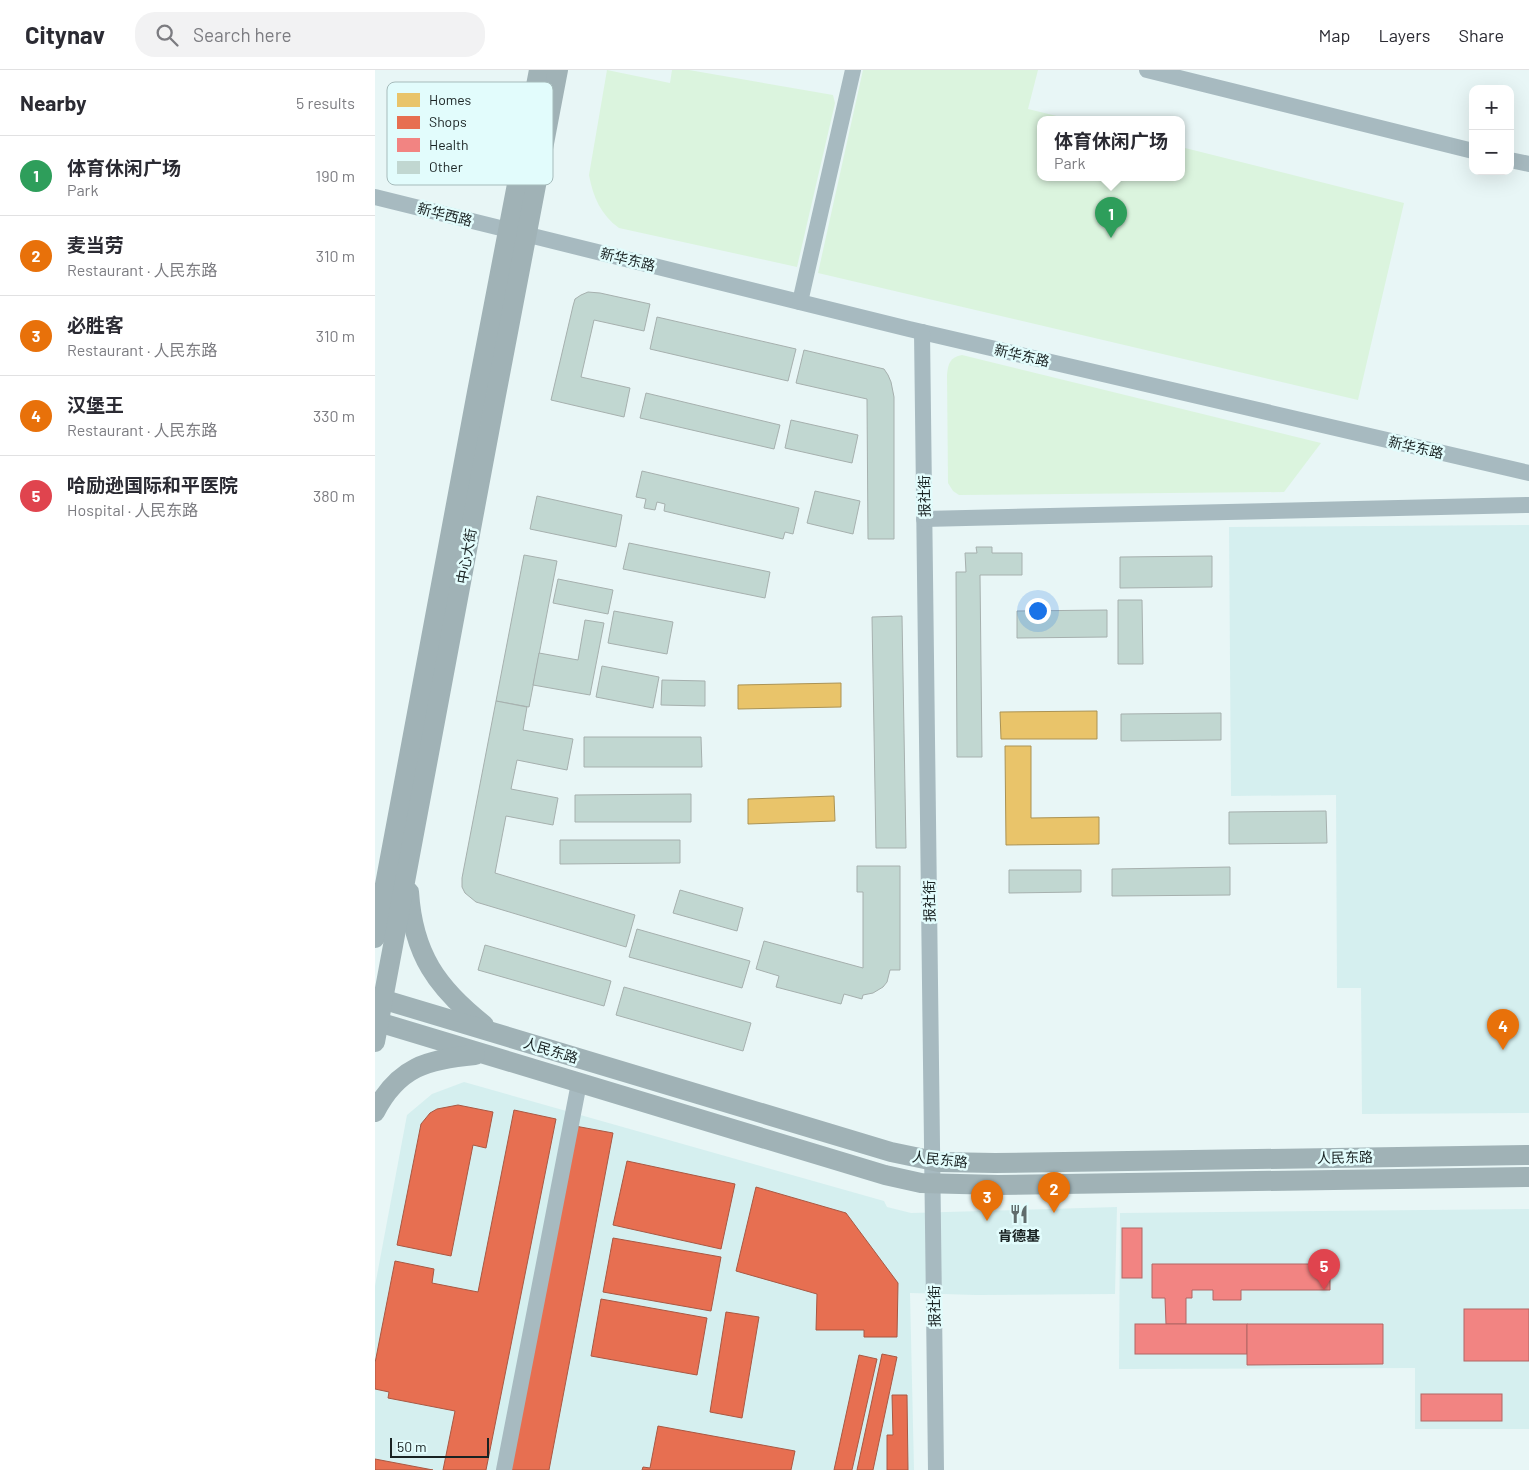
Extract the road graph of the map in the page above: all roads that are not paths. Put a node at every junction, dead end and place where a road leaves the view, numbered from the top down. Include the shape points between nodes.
1 (558, 70) edge
2 (853, 70) edge
3 (1147, 70) edge
4 (553, 90) edge
5 (1469, 149) edge
6 (1514, 161) edge
7 (1529, 164) edge
8 (523, 185) edge
9 (529, 185) edge
10 (375, 197) edge
11 (517, 232) junction
12 (800, 302) junction
13 (922, 332) junction
14 (1529, 473) edge
15 (1529, 505) edge
16 (924, 519) junction
17 (394, 839) junction
18 (411, 854) junction
19 (375, 895) edge
20 (375, 938) edge
21 (379, 998) edge
22 (377, 1022) edge
23 (493, 1032) junction
24 (375, 1042) edge
25 (484, 1054) junction
26 (579, 1083) junction
27 (375, 1112) edge
28 (1529, 1155) edge
29 (932, 1161) junction
30 (1529, 1176) edge
31 (932, 1184) junction
32 (504, 1470) edge
33 (936, 1470) edge

1 - 4 main road, 中心大街
2 - 12 street
3 - 5 street
6 - 7 street
8 - 11 main road, 中心大街
9 - 11 main road, 中心大街
10 - 11 street, 新华西路
11 - 12 street, 新华东路
11 - 17 main road, 中心大街
11 - 18 main road, 中心大街
12 - 13 street, 新华东路
13 - 14 street, 新华东路
13 - 16 street, 报社街
15 - 16 street
16 - 29 street, 报社街
17 - 19 main road
17 - 20 main road, 中心大街
18 - 21 main road, 中心大街
18 - 23 main road via 410,904 425,959 449,995
21 - 22 main road, 中心大街
21 - 23 main road, 人民东路
22 - 24 main road, 中心大街
22 - 25 main road, 人民东路
23 - 29 main road, 人民东路 via 891,1152
25 - 26 main road, 人民东路
25 - 27 main road via 419,1066 390,1088
26 - 31 main road, 人民东路 via 885,1175
26 - 32 street
28 - 29 main road, 人民东路 via 995,1163
29 - 31 street, 报社街
30 - 31 main road, 人民东路
31 - 33 street, 报社街

